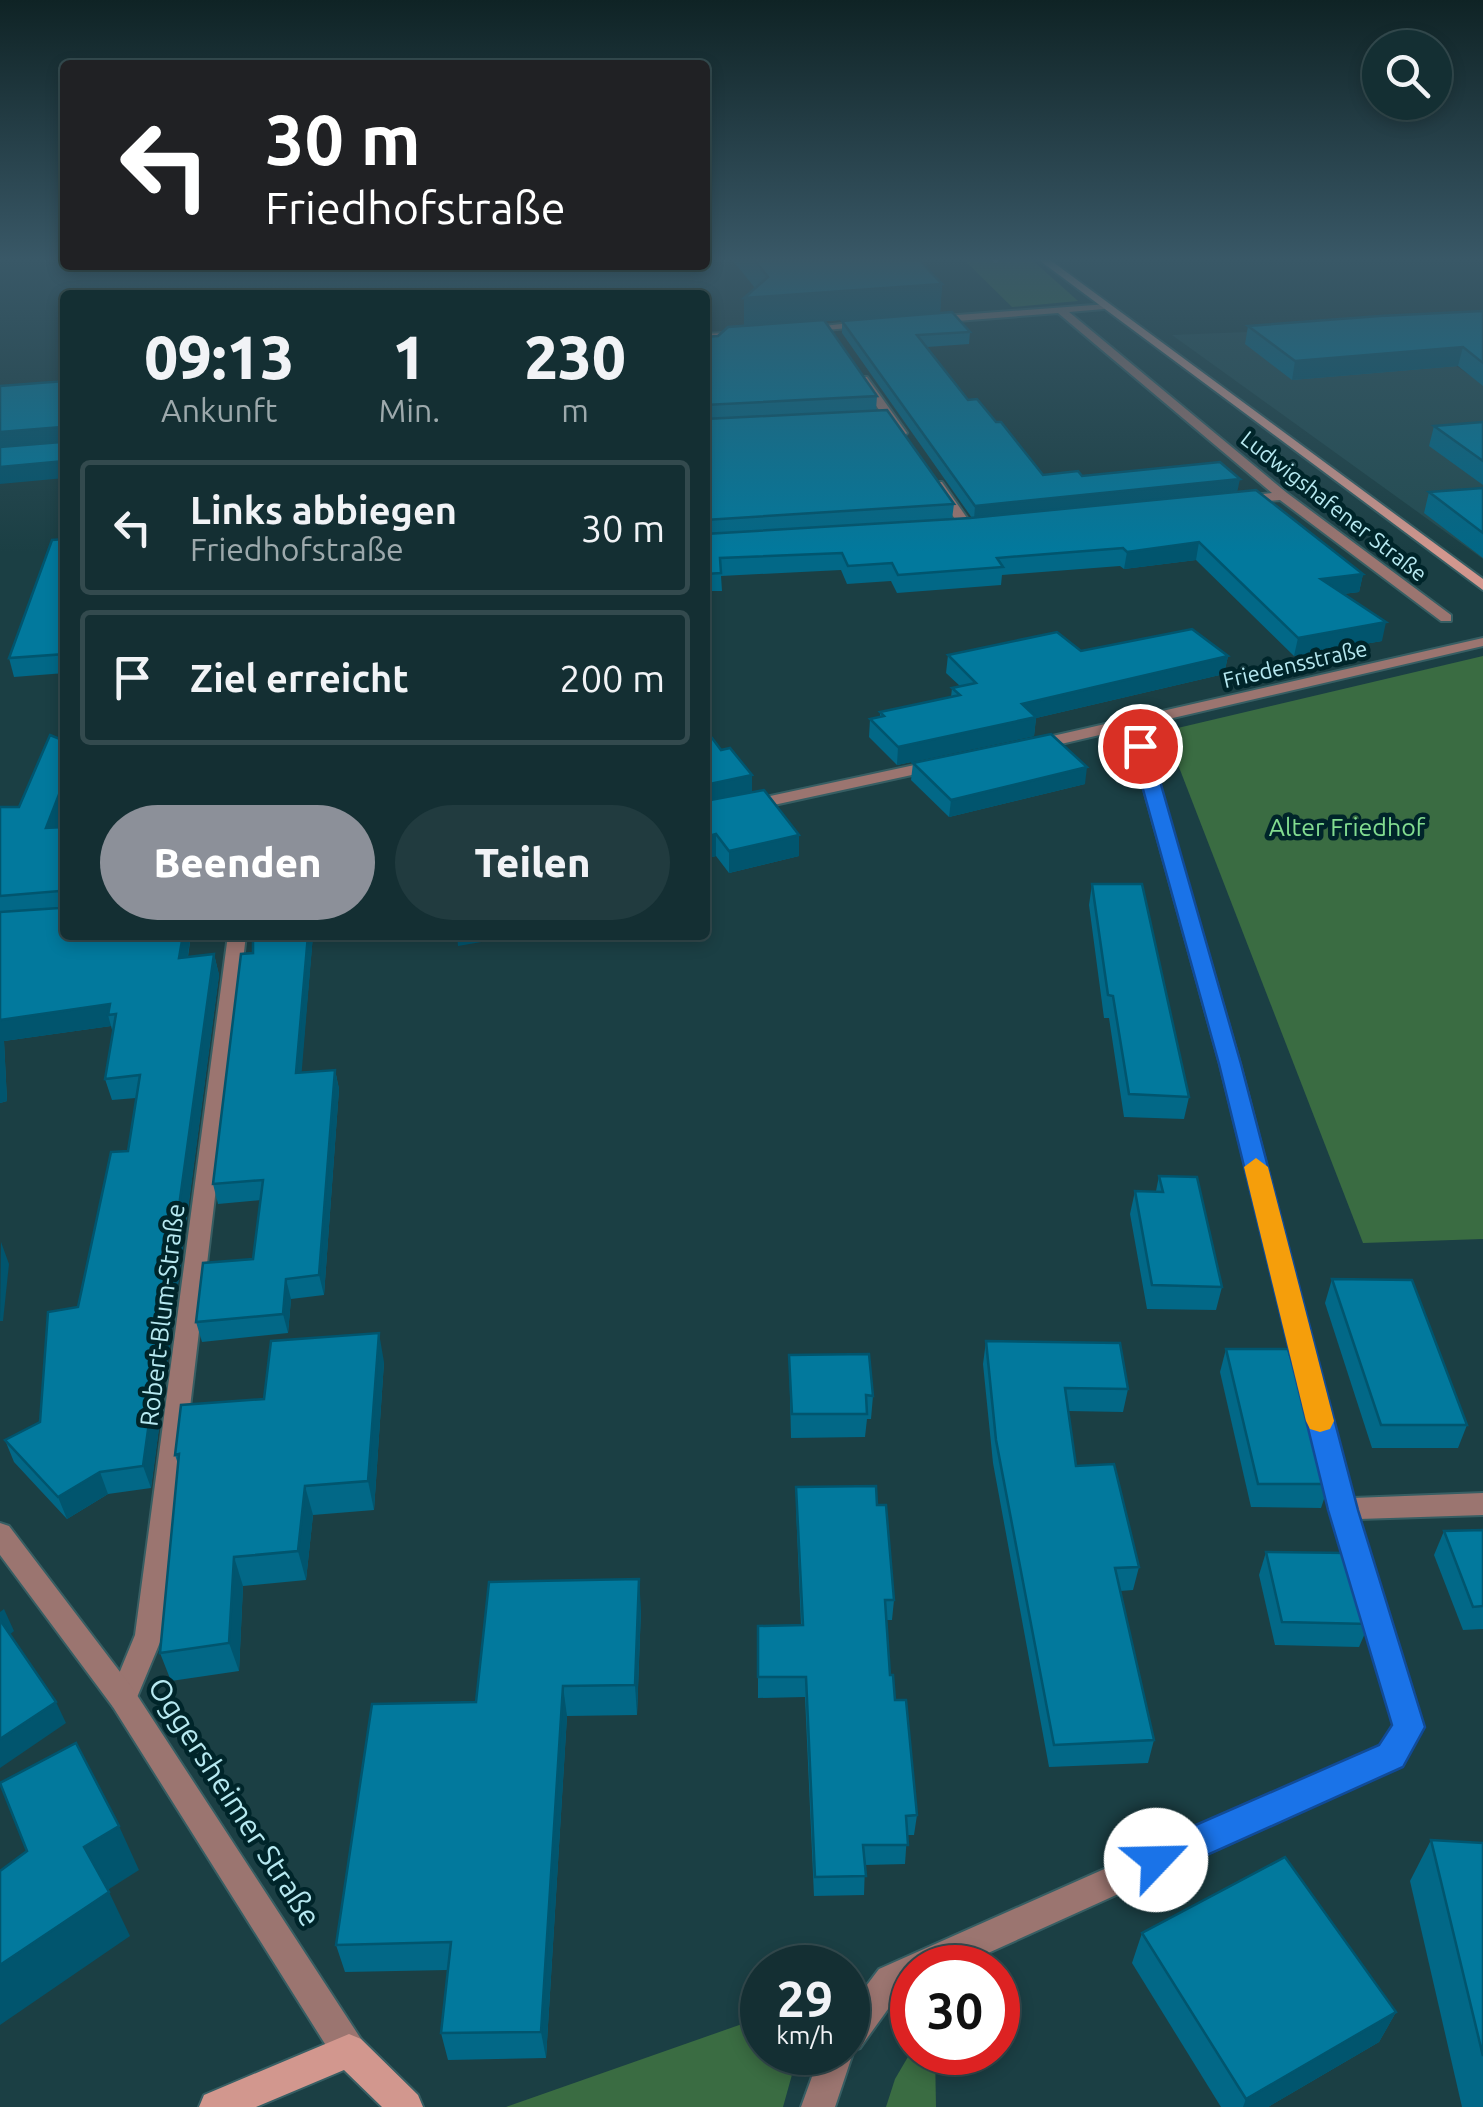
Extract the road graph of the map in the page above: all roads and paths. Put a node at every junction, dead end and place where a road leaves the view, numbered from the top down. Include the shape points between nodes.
1 (1115, 355) edge
2 (1171, 355) edge
3 (859, 373) edge
4 (890, 418) junction
5 (872, 419) edge
6 (912, 449) edge
7 (934, 480) edge
8 (1284, 496) junction
9 (1224, 502) edge
10 (987, 526) edge
11 (968, 528) junction
12 (948, 529) edge
13 (1483, 586) edge
14 (1446, 618) dead end
15 (1483, 642) edge
16 (1140, 746) dead end
17 (1017, 748) edge
18 (958, 761) edge
19 (710, 814) edge
20 (236, 940) edge
21 (1483, 1504) edge
22 (1343, 1510) junction
23 (0, 1534) edge
24 (124, 1698) junction
25 (967, 1945) edge
26 (890, 1980) edge
27 (870, 2007) edge
28 (349, 2051) junction
29 (830, 2075) edge
30 (216, 2107) edge
31 (406, 2107) edge
32 (818, 2107) edge

1 - 8 street, Ludwigshafener Straße
2 - 13 main road, Ludwigshafener Straße
3 - 4 street
4 - 5 street
4 - 6 street
7 - 11 street
8 - 9 street
8 - 14 street, Ludwigshafener Straße
10 - 11 street
11 - 12 street
15 - 17 street, Friedensstraße
16 - 22 street via 1230,1064
18 - 19 street
20 - 24 street, Robert-Blum-Straße via 149,1635
21 - 22 street
22 - 25 street via 1409,1727 1391,1756
23 - 24 street, Oggersheimer Straße
24 - 28 street, Oggersheimer Straße
26 - 27 street
28 - 30 main road
28 - 31 main road, Oggersheimer Straße
29 - 32 street

